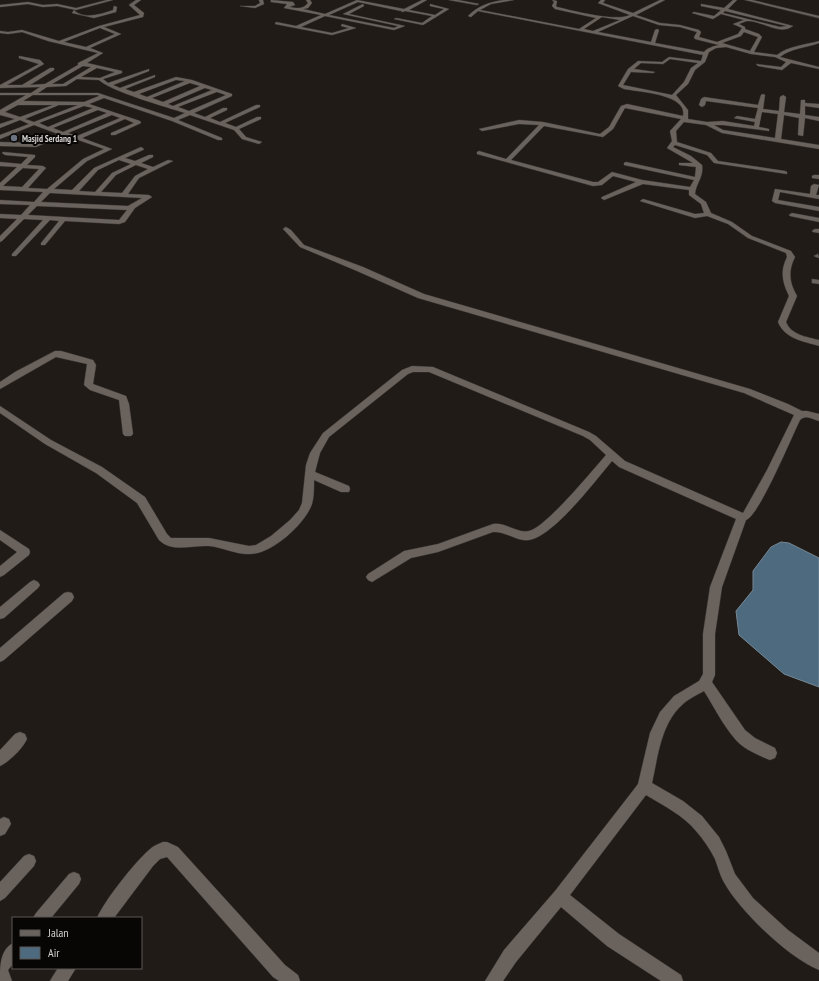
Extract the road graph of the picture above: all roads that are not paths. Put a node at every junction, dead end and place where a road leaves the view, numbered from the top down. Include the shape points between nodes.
1 (111, 0) edge
2 (139, 0) edge
3 (260, 0) edge
4 (273, 0) edge
5 (308, 0) edge
6 (358, 0) edge
7 (380, 0) edge
8 (425, 0) edge
9 (451, 0) edge
10 (494, 0) edge
11 (512, 0) edge
12 (554, 0) edge
13 (603, 0) edge
14 (615, 0) edge
15 (630, 0) edge
16 (661, 0) edge
17 (699, 0) edge
18 (735, 0) edge
19 (747, 0) edge
20 (464, 1) edge
21 (499, 1) junction
22 (104, 2) junction
23 (134, 2) junction
24 (436, 3) dead end
25 (292, 4) junction
26 (477, 4) dead end
27 (782, 4) dead end
28 (431, 5) junction
29 (731, 5) junction
30 (0, 6) edge
31 (242, 6) dead end
32 (332, 6) dead end
33 (412, 6) junction
34 (115, 7) junction
35 (308, 7) junction
36 (776, 7) junction
37 (340, 8) junction
38 (320, 9) dead end
39 (425, 9) junction
40 (74, 10) junction
41 (296, 10) junction
42 (406, 10) junction
43 (476, 10) junction
44 (567, 10) junction
45 (725, 10) junction
46 (332, 12) junction
47 (442, 12) junction
48 (694, 13) dead end
49 (721, 13) junction
50 (397, 14) junction
51 (324, 15) junction
52 (557, 15) dead end
53 (632, 15) junction
54 (436, 16) junction
55 (470, 16) dead end
56 (304, 17) dead end
57 (599, 17) junction
58 (390, 18) junction
59 (819, 18) edge
60 (315, 19) junction
61 (622, 19) junction
62 (748, 19) junction
63 (99, 20) dead end
64 (430, 20) junction
65 (322, 21) dead end
66 (383, 21) junction
67 (300, 22) dead end
68 (115, 23) junction
69 (276, 23) dead end
70 (306, 23) junction
71 (336, 24) dead end
72 (588, 24) junction
73 (314, 25) dead end
74 (375, 25) junction
75 (677, 25) junction
76 (100, 27) junction
77 (297, 27) junction
78 (329, 28) dead end
79 (603, 28) junction
80 (580, 30) junction
81 (657, 30) dead end
82 (743, 30) junction
83 (344, 31) junction
84 (0, 32) edge
85 (594, 32) junction
86 (684, 33) dead end
87 (690, 37) dead end
88 (697, 38) junction
89 (60, 42) junction
90 (819, 42) edge
91 (719, 43) junction
92 (652, 44) junction
93 (727, 46) junction
94 (86, 48) junction
95 (751, 53) junction
96 (706, 54) junction
97 (21, 57) dead end
98 (777, 57) junction
99 (790, 61) junction
100 (701, 62) junction
101 (80, 64) junction
102 (758, 65) dead end
103 (96, 66) junction
104 (819, 68) edge
105 (52, 69) dead end
106 (147, 70) dead end
107 (630, 70) junction
108 (653, 72) dead end
109 (153, 76) dead end
110 (75, 78) junction
111 (100, 79) junction
112 (190, 81) junction
113 (108, 85) junction
114 (42, 86) junction
115 (204, 86) junction
116 (22, 87) junction
117 (120, 89) junction
118 (217, 90) junction
119 (0, 94) edge
120 (29, 94) junction
121 (134, 94) junction
122 (104, 96) junction
123 (674, 97) junction
124 (736, 97) dead end
125 (784, 97) dead end
126 (148, 98) junction
127 (749, 98) dead end
128 (756, 99) dead end
129 (155, 101) junction
130 (61, 102) junction
131 (17, 103) junction
132 (87, 103) junction
133 (163, 104) junction
134 (702, 105) dead end
135 (258, 106) dead end
136 (819, 106) edge
137 (175, 107) junction
138 (98, 108) junction
139 (137, 108) junction
140 (225, 109) dead end
141 (760, 109) junction
142 (190, 112) junction
143 (112, 113) junction
144 (782, 114) junction
145 (802, 116) junction
146 (123, 117) junction
147 (21, 118) junction
148 (207, 118) junction
149 (258, 118) dead end
150 (737, 118) dead end
151 (685, 119) junction
152 (819, 119) edge
153 (174, 120) junction
154 (758, 121) junction
155 (221, 123) junction
156 (34, 124) junction
157 (543, 124) junction
158 (0, 126) edge
159 (720, 126) junction
160 (756, 128) junction
161 (47, 129) junction
162 (236, 129) junction
163 (482, 129) dead end
164 (767, 130) dead end
165 (61, 134) junction
166 (113, 134) dead end
167 (801, 135) dead end
168 (0, 137) edge
169 (77, 138) junction
170 (220, 139) dead end
171 (778, 140) junction
172 (259, 142) dead end
173 (673, 143) junction
174 (0, 144) edge
175 (14, 144) junction
176 (819, 147) edge
177 (140, 149) dead end
178 (6, 153) junction
179 (479, 153) dead end
180 (151, 156) dead end
181 (0, 158) edge
182 (121, 158) junction
183 (170, 161) dead end
184 (507, 161) junction
185 (136, 163) junction
186 (0, 164) edge
187 (626, 164) dead end
188 (681, 164) dead end
189 (24, 166) junction
190 (699, 166) junction
191 (153, 169) junction
192 (785, 173) dead end
193 (698, 180) junction
194 (642, 182) junction
195 (0, 187) edge
196 (819, 187) edge
197 (24, 189) junction
198 (692, 189) junction
199 (48, 191) junction
200 (74, 192) junction
201 (97, 193) junction
202 (124, 195) junction
203 (816, 197) edge
204 (604, 198) dead end
205 (643, 201) dead end
206 (0, 202) edge
207 (34, 204) junction
208 (132, 208) junction
209 (819, 209) edge
210 (708, 214) junction
211 (792, 215) dead end
212 (0, 216) edge
213 (22, 218) junction
214 (48, 219) junction
215 (62, 220) junction
216 (819, 220) edge
217 (286, 229) dead end
218 (0, 240) edge
219 (43, 244) dead end
220 (14, 255) dead end
221 (819, 343) edge
222 (0, 386) edge
223 (0, 408) edge
224 (800, 414) junction
225 (819, 418) edge
226 (128, 434) dead end
227 (611, 456) junction
228 (310, 474) junction
229 (345, 489) dead end
230 (742, 517) junction
231 (1, 536) edge
232 (0, 572) edge
233 (372, 577) dead end
234 (34, 585) dead end
235 (68, 597) dead end
236 (0, 614) edge
237 (0, 656) edge
238 (706, 682) junction
239 (20, 738) dead end
240 (770, 753) dead end
241 (0, 759) edge
242 (644, 786) junction
243 (30, 861) dead end
244 (74, 879) dead end
245 (0, 893) edge
246 (560, 896) junction
247 (42, 917) edge
248 (106, 917) edge
249 (12, 952) edge
250 (819, 962) edge
251 (0, 967) edge
252 (67, 969) edge
253 (0, 971) edge
254 (4, 981) edge
255 (58, 981) edge
256 (292, 981) edge
257 (493, 981) edge
258 (675, 981) edge

1 - 22 street
2 - 23 street
3 - 4 street
3 - 31 street via 262,4 258,6
4 - 25 street
5 - 35 street
6 - 37 street
6 - 42 street
7 - 33 street
8 - 33 street
9 - 20 street
10 - 21 street
11 - 21 street
12 - 44 street via 555,7
13 - 53 street via 600,3
14 - 15 street
16 - 53 street
17 - 29 street
18 - 29 street
19 - 36 street
20 - 26 street
21 - 43 street
22 - 34 street
22 - 40 street
23 - 34 street
23 - 68 street via 132,6 144,14 143,16
24 - 28 street
25 - 35 street
25 - 41 street via 285,7
27 - 36 street
28 - 39 street
28 - 47 street via 447,9
29 - 45 street
30 - 40 street via 28,3 56,5
32 - 37 street
33 - 39 street
33 - 42 street
34 - 40 street via 115,11 94,17 74,13
35 - 41 street
36 - 59 street
37 - 46 street
38 - 46 street
39 - 47 street
41 - 51 street
42 - 50 street
42 - 54 street
43 - 55 street
43 - 80 street
44 - 52 street
44 - 57 street
45 - 49 street
45 - 49 street via 701,7
45 - 62 street via 755,15 791,26 781,28
46 - 51 street
47 - 54 street
48 - 49 street via 714,17
49 - 62 street
50 - 58 street
50 - 64 street
50 - 66 street via 361,8 344,14
51 - 60 street
51 - 74 street
53 - 61 street
53 - 75 street via 661,24
54 - 64 street
56 - 60 street
57 - 61 street
57 - 72 street
58 - 64 street via 420,24
58 - 66 street
60 - 65 street
60 - 70 street
61 - 79 street
62 - 82 street via 734,25 744,28
63 - 68 street
66 - 74 street
66 - 74 street via 404,25 395,29
67 - 70 street
68 - 76 street
69 - 77 street
70 - 73 street
70 - 77 street
71 - 83 street via 354,28
72 - 79 street
72 - 80 street
75 - 86 street
75 - 88 street via 698,31
76 - 89 street
76 - 94 street via 119,34
77 - 83 street via 332,34
78 - 83 street
79 - 85 street
80 - 85 street
81 - 92 street
82 - 91 street via 740,34
82 - 95 street via 760,37
84 - 89 street via 22,31
85 - 92 street
87 - 88 street
88 - 91 street
89 - 94 street
90 - 98 street via 786,50
91 - 93 street
92 - 96 street
93 - 95 street
93 - 96 street via 710,49
94 - 101 street via 101,53
95 - 98 street
96 - 100 street
97 - 116 street via 42,64 0,87
98 - 99 street
99 - 102 street via 782,69
99 - 104 street
100 - 107 street via 669,58 663,63 640,62
100 - 123 street via 693,69 686,83
101 - 103 street
101 - 114 street
103 - 110 street
103 - 111 street via 120,72
105 - 116 street
106 - 113 street
107 - 108 street
107 - 123 street via 622,87
109 - 117 street
110 - 111 street
110 - 114 street via 64,85
111 - 113 street
112 - 115 street
112 - 121 street via 176,78
112 - 126 street
113 - 117 street
114 - 116 street
114 - 120 street
115 - 118 street
115 - 133 street
117 - 121 street
117 - 122 street
118 - 137 street
118 - 142 street via 230,95
119 - 120 street
120 - 122 street
120 - 131 street
121 - 126 street
122 - 132 street
122 - 139 street
123 - 151 street via 682,102 685,108
124 - 127 street via 743,95
125 - 144 street
126 - 129 street
128 - 141 street via 762,98
129 - 133 street
129 - 139 street
130 - 131 street
130 - 132 street
130 - 147 street
131 - 147 street via 0,112
132 - 138 street
132 - 156 street
133 - 137 street
134 - 141 street via 704,99
135 - 155 street
136 - 145 street via 803,103
137 - 142 street
138 - 143 street
138 - 161 street
139 - 146 street
139 - 153 street
140 - 148 street
141 - 144 street
141 - 154 street
142 - 148 street
142 - 153 street
143 - 146 street
143 - 165 street
144 - 145 street
144 - 171 street
145 - 152 street
145 - 167 street
146 - 166 street via 139,123
146 - 169 street
147 - 156 street
147 - 158 street
148 - 155 street
149 - 162 street
150 - 154 street
151 - 157 street via 625,106 600,136
151 - 159 street
151 - 173 street via 673,131
153 - 170 street
154 - 160 street
155 - 162 street
156 - 161 street
156 - 168 street
157 - 163 street via 514,123
157 - 184 street
159 - 160 street
159 - 171 street
160 - 164 street
161 - 165 street
162 - 172 street via 244,138
165 - 169 street
165 - 175 street via 36,145
169 - 199 street via 109,150 85,160
171 - 176 street
173 - 190 street via 671,149 689,157
173 - 192 street via 709,154 719,163
174 - 175 street
175 - 178 street
177 - 182 street
178 - 181 street
178 - 189 street via 33,156
179 - 184 street
180 - 185 street
182 - 185 street
182 - 200 street via 96,169
183 - 191 street
184 - 194 street via 593,184 600,184 612,174
185 - 191 street
185 - 201 street via 114,174
186 - 189 street
187 - 193 street
188 - 190 street
189 - 195 street
189 - 197 street via 43,168
190 - 193 street
191 - 202 street via 135,179
193 - 198 street
194 - 198 street
194 - 204 street
195 - 197 street
196 - 203 street via 814,186
197 - 199 street
198 - 210 street via 692,195 704,203
199 - 200 street
199 - 207 street
200 - 201 street
201 - 202 street
202 - 208 street via 148,196
203 - 209 street via 777,190 776,201
205 - 210 street via 695,216
206 - 207 street
207 - 208 street
207 - 213 street
208 - 215 street via 121,222
210 - 221 street via 730,223 750,237 789,252 791,257 785,278 794,296 782,322 783,326 792,335
211 - 216 street
212 - 213 street
213 - 214 street
213 - 218 street
214 - 215 street
214 - 220 street
215 - 219 street
217 - 224 street via 296,243 302,246 421,296 747,391
222 - 226 street via 55,354 90,362 92,365 88,385 123,398
223 - 228 street via 48,442 99,470 141,500 165,540 174,543 209,542 249,550 268,544 284,533 303,512 307,503
224 - 225 street
224 - 230 street via 789,430 757,498 746,516
227 - 228 street via 586,434 430,369 421,368 412,369 398,376 326,435 315,453
227 - 230 street via 638,472
227 - 233 street via 558,515 535,534 515,534 500,526 438,548 408,554
228 - 229 street
230 - 238 street via 716,587 709,634 710,668
231 - 232 street via 25,552
234 - 236 street
235 - 237 street
238 - 240 street via 740,735
238 - 242 street via 678,700 665,717 657,733
239 - 241 street
242 - 246 street
242 - 250 street via 698,821 721,856 739,893 780,932
243 - 245 street
244 - 247 street
246 - 257 street via 510,956
246 - 258 street via 613,940
248 - 256 street via 148,860 160,850 167,849 173,852 279,971
249 - 251 street
252 - 255 street
253 - 254 street

